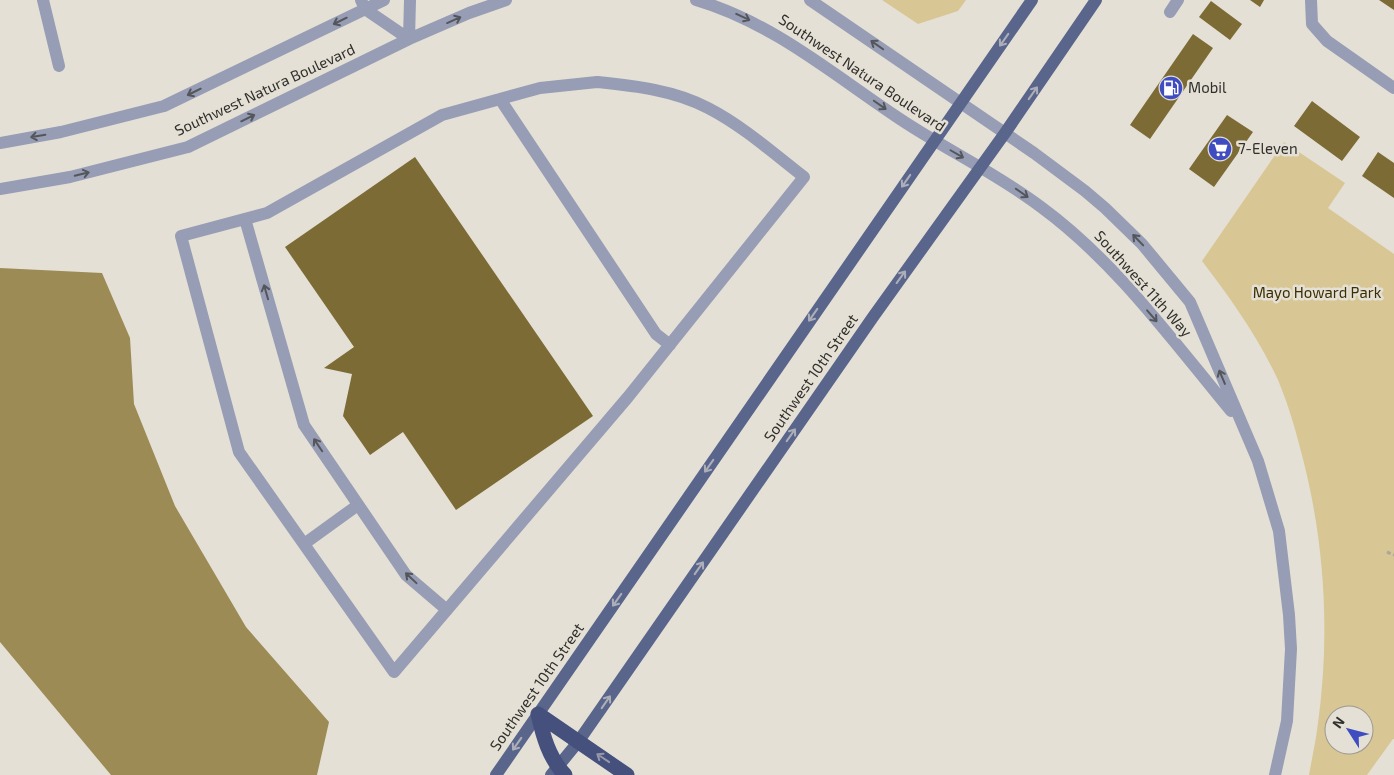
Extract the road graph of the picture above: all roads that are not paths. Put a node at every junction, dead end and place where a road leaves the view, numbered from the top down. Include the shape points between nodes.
1 (43, 0) edge
2 (384, 0) edge
3 (410, 0) edge
4 (506, 0) edge
5 (696, 0) edge
6 (810, 0) edge
7 (1032, 0) edge
8 (1096, 0) edge
9 (1178, 0) edge
10 (1311, 0) edge
11 (363, 4) edge
12 (1170, 12) dead end
13 (409, 40) junction
14 (59, 66) dead end
15 (1394, 88) edge
16 (500, 99) junction
17 (960, 102) junction
18 (1005, 133) junction
19 (933, 141) junction
20 (0, 143) edge
21 (980, 168) junction
22 (0, 189) edge
23 (245, 219) junction
24 (670, 345) junction
25 (1241, 422) junction
26 (358, 504) junction
27 (304, 544) junction
28 (447, 610) junction
29 (538, 714) junction
30 (578, 742) junction
31 (558, 772) edge
32 (496, 775) edge
33 (627, 775) edge
34 (1275, 775) edge

1 - 14 street
2 - 11 street, Southwest Natura Boulevard
3 - 13 street
13 -> 4 street, Southwest Natura Boulevard
5 -> 19 street, Southwest Natura Boulevard via 734,13 780,37
17 -> 6 street, Southwest Natura Boulevard
7 -> 17 main road, Southwest 10th Street
18 -> 8 main road, Southwest 10th Street
9 - 12 street
10 - 15 street via 1312,24 1327,41
11 - 13 street
11 -> 20 street, Southwest Natura Boulevard via 164,106 61,132
22 -> 13 street, Southwest Natura Boulevard via 70,177 188,147
16 - 23 street via 442,115 268,213
16 - 24 street via 656,334
16 - 24 street via 540,88 597,82 673,94 707,107 734,123 804,176
17 - 18 street, Southwest Natura Boulevard
17 - 19 main road, Southwest 10th Street
18 - 21 main road, Southwest 10th Street
25 -> 18 street, Southwest 11th Way via 1190,302 1163,268 1105,208
19 -> 21 street, Southwest Natura Boulevard
19 -> 29 main road, Southwest 10th Street
21 -> 25 street, Southwest 11th Way via 1011,185 1079,238 1130,290
30 -> 21 main road, Southwest 10th Street
26 -> 23 street via 304,425
23 - 27 street via 181,236 239,452
24 - 28 street
25 - 34 street, Southwest 11th Way via 1258,461 1279,531 1289,615 1291,649 1287,721
26 - 27 street
28 -> 26 street via 406,575
27 - 28 street via 394,672
29 - 30 highway
29 - 31 highway
29 -> 32 main road, Southwest 10th Street
30 - 31 main road, Southwest 10th Street
33 -> 30 highway

